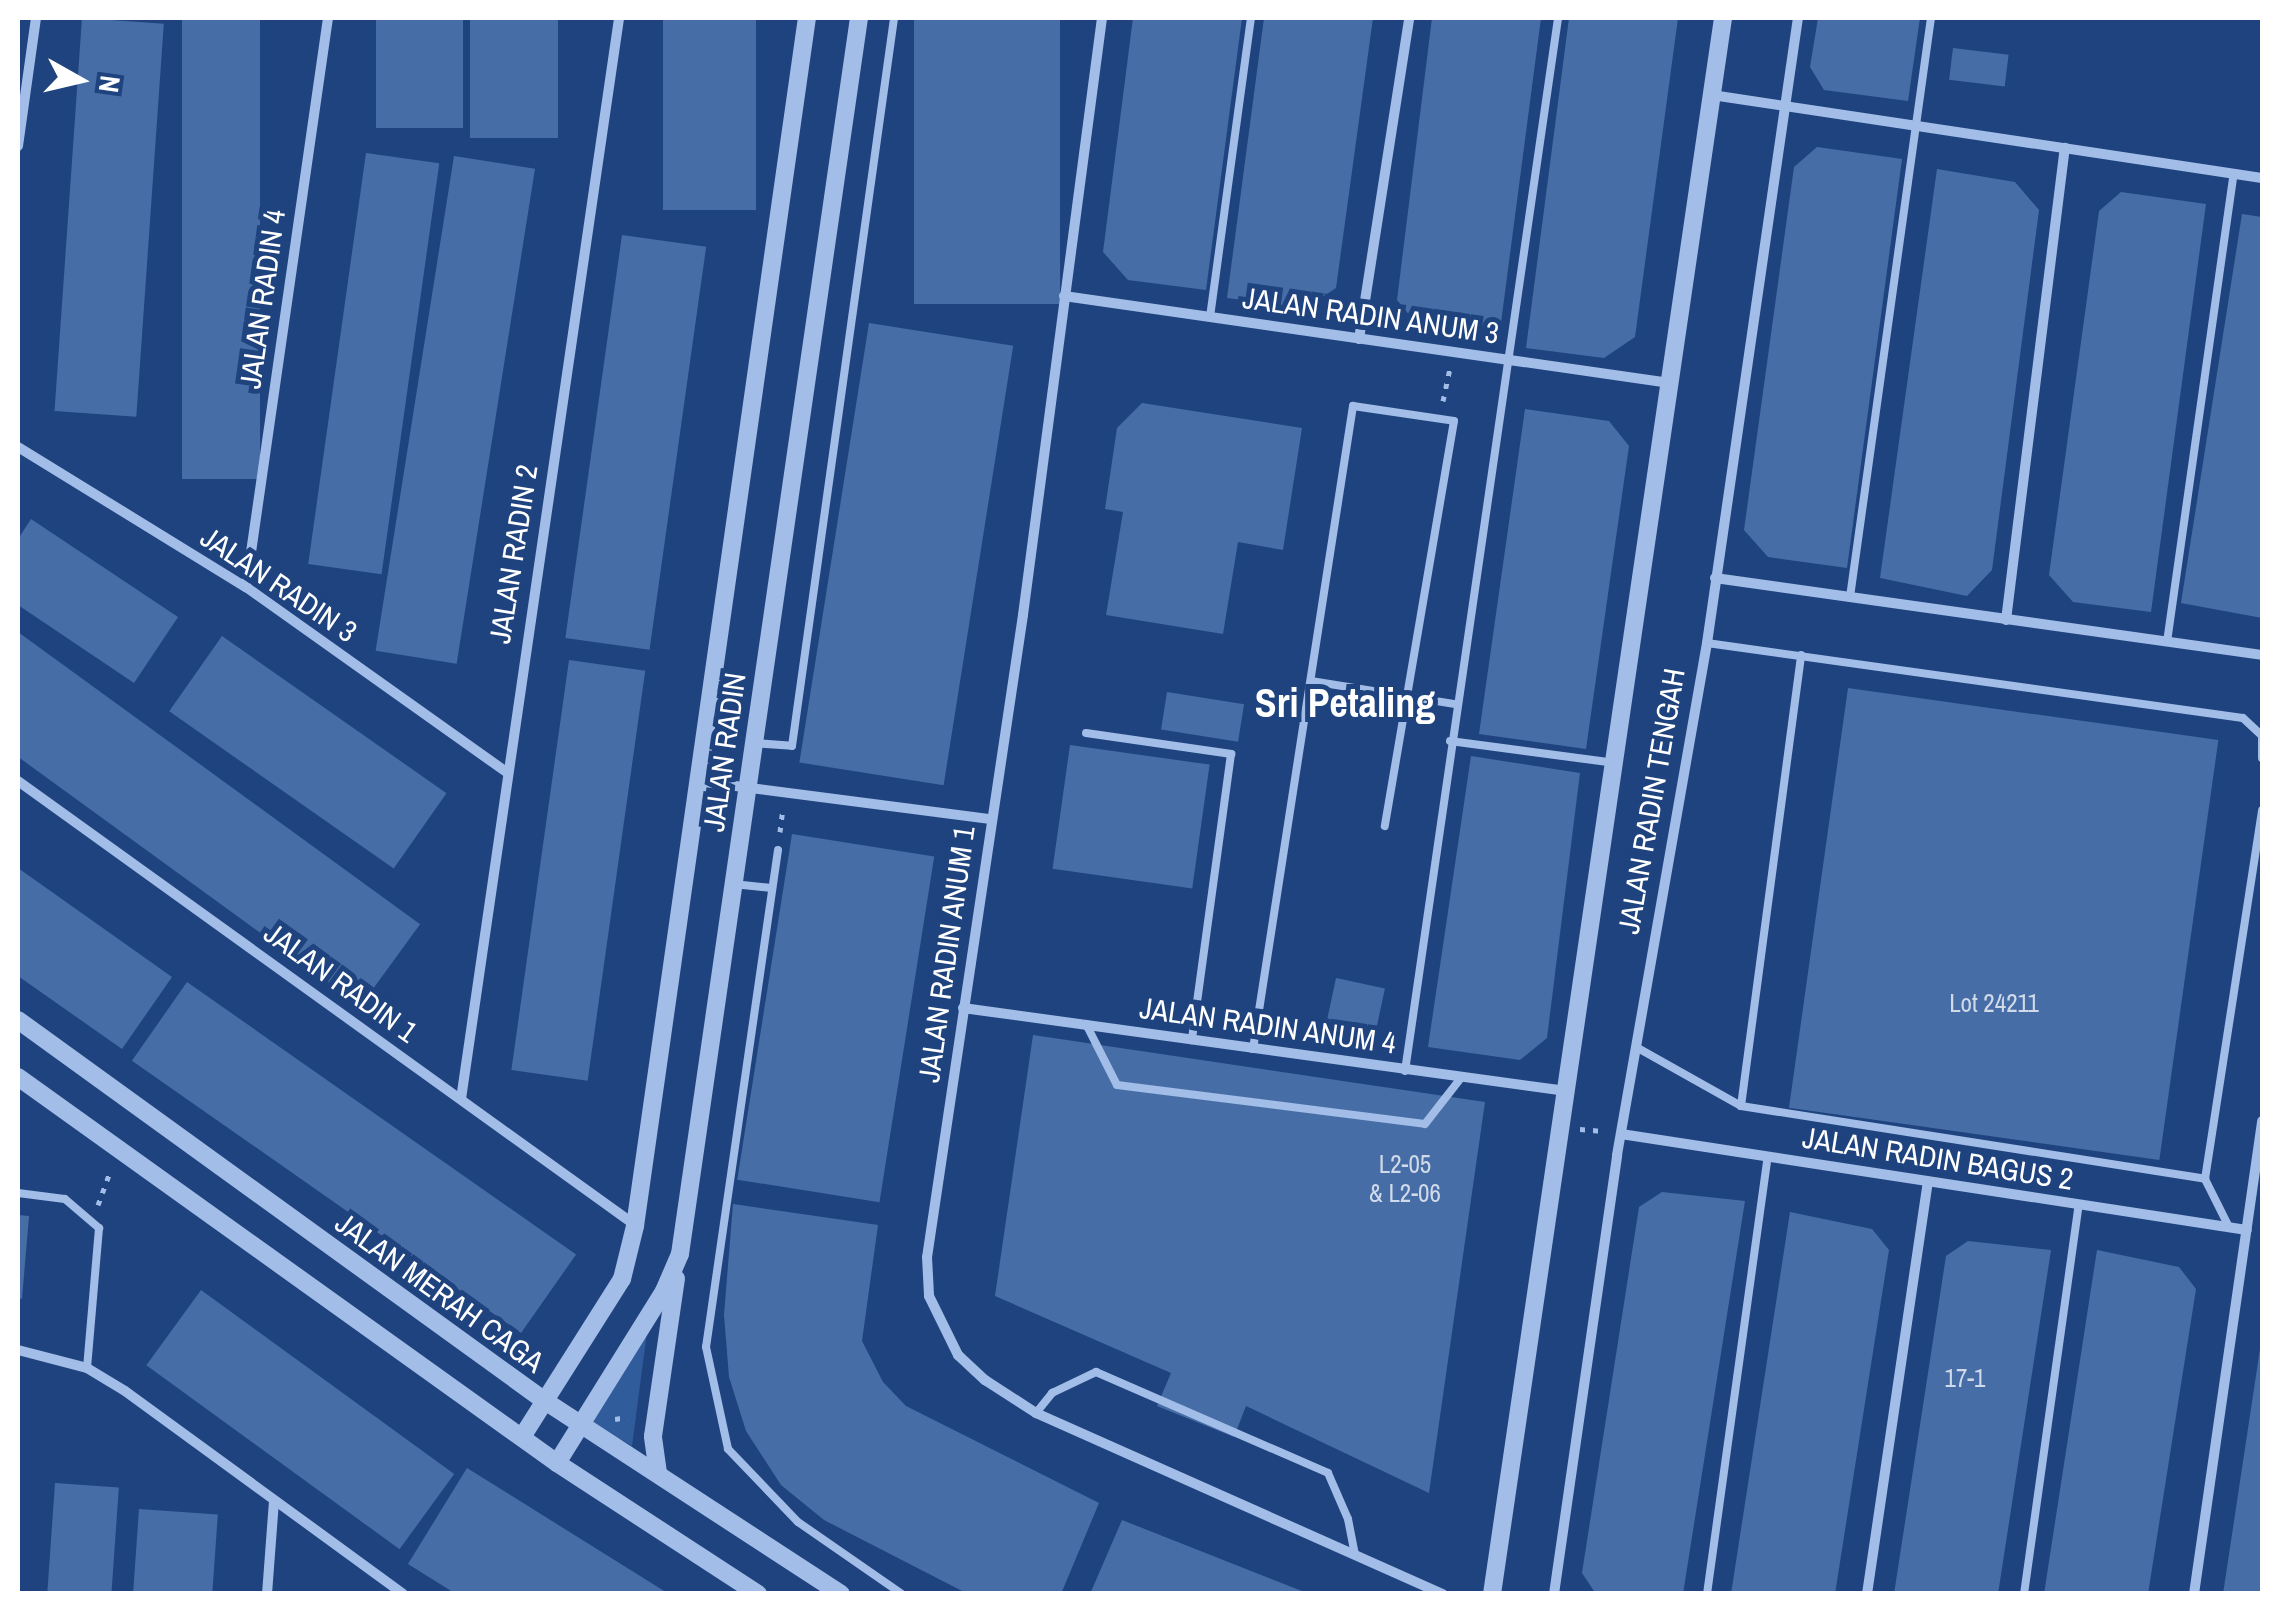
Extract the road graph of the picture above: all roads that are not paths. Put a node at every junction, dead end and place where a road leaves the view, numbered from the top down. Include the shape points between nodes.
1 (36, 18) edge
2 (328, 18) edge
3 (620, 18) edge
4 (807, 18) edge
5 (859, 18) edge
6 (894, 18) edge
7 (1102, 18) edge
8 (1251, 18) edge
9 (1409, 18) edge
10 (1558, 18) edge
11 (1724, 18) edge
12 (1798, 18) edge
13 (1931, 18) edge
14 (1712, 95) junction
15 (1784, 106) junction
16 (1916, 126) junction
17 (18, 146) edge
18 (2064, 148) junction
19 (2234, 174) junction
20 (2262, 178) edge
21 (1064, 296) junction
22 (1210, 318) junction
23 (1359, 339) junction
24 (1508, 360) junction
25 (1670, 384) junction
26 (18, 448) edge
27 (1715, 578) junction
28 (246, 587) junction
29 (1850, 597) junction
30 (2006, 620) junction
31 (1707, 642) junction
32 (2166, 642) junction
33 (1801, 655) junction
34 (2262, 655) edge
35 (1311, 681) junction
36 (1408, 698) junction
37 (1455, 704) junction
38 (1086, 732) dead end
39 (1450, 741) junction
40 (754, 742) junction
41 (2262, 758) edge
42 (1614, 763) junction
43 (506, 772) junction
44 (18, 781) edge
45 (698, 781) junction
46 (747, 787) junction
47 (2262, 810) edge
48 (991, 819) junction
49 (1386, 826) dead end
50 (778, 850) dead end
51 (733, 884) junction
52 (772, 888) junction
53 (963, 1008) junction
54 (18, 1020) edge
55 (1086, 1024) junction
56 (1192, 1040) junction
57 (1636, 1047) junction
58 (1253, 1049) junction
59 (1405, 1070) junction
60 (18, 1077) edge
61 (1461, 1078) junction
62 (1566, 1091) junction
63 (460, 1098) junction
64 (1740, 1106) junction
65 (2262, 1125) edge
66 (1621, 1134) junction
67 (1768, 1157) junction
68 (2205, 1179) junction
69 (1928, 1181) junction
70 (18, 1192) edge
71 (2079, 1204) junction
72 (636, 1226) junction
73 (2229, 1227) junction
74 (2247, 1230) junction
75 (680, 1254) junction
76 (18, 1350) edge
77 (87, 1368) junction
78 (545, 1401) junction
79 (1036, 1413) junction
80 (582, 1424) junction
81 (522, 1437) junction
82 (556, 1464) junction
83 (658, 1473) junction
84 (274, 1501) junction
85 (1354, 1555) junction
86 (267, 1594) edge
87 (403, 1594) edge
88 (758, 1594) edge
89 (840, 1594) edge
90 (902, 1594) edge
91 (1442, 1594) edge
92 (1492, 1594) edge
93 (1554, 1594) edge
94 (1707, 1594) edge
95 (1866, 1594) edge
96 (2024, 1594) edge
97 (2194, 1594) edge

1 - 17 street
2 - 28 street, JALAN RADIN 4
3 - 43 street, JALAN RADIN 2
4 - 45 street, JALAN RADIN
5 - 40 street, JALAN RADIN
6 - 40 lane via 792,746
7 - 21 street, JALAN RADIN ANUM 1
8 - 22 lane
9 - 23 street
10 - 24 lane
11 - 14 street, JALAN RADIN TENGAH
12 - 15 street, JALAN RADIN TENGAH
13 - 16 lane
14 - 15 street
14 - 25 street, JALAN RADIN TENGAH
15 - 16 street
15 - 27 street, JALAN RADIN TENGAH
16 - 18 street
16 - 29 lane
18 - 19 street
18 - 30 street
19 - 20 street
19 - 32 lane
21 - 22 street, JALAN RADIN ANUM 3
21 - 48 street, JALAN RADIN ANUM 1
22 - 23 street, JALAN RADIN ANUM 3
23 - 24 street, JALAN RADIN ANUM 3
24 - 25 street, JALAN RADIN ANUM 3
24 - 37 lane
25 - 42 street, JALAN RADIN TENGAH
26 - 28 street, JALAN RADIN 3
27 - 29 street
27 - 31 street, JALAN RADIN TENGAH
28 - 43 street, JALAN RADIN 3
29 - 30 street
30 - 32 street
31 - 33 lane
31 - 57 street, JALAN RADIN TENGAH
32 - 34 street
33 - 41 lane via 2243,718 2262,736
33 - 64 lane
35 - 36 lane
35 - 36 lane via 1353,406 1454,420
35 - 58 lane
36 - 37 lane
36 - 49 lane
37 - 39 lane
38 - 56 lane via 1231,754
39 - 42 lane
39 - 59 lane
40 - 46 street, JALAN RADIN
42 - 62 street, JALAN RADIN TENGAH
43 - 63 street, JALAN RADIN 2
44 - 63 street, JALAN RADIN 1
45 - 46 street
45 - 72 street, JALAN RADIN
46 - 48 street
46 - 51 street, JALAN RADIN
47 - 68 lane
48 - 53 street, JALAN RADIN ANUM 1
50 - 52 lane
51 - 52 lane
51 - 75 street, JALAN RADIN
52 - 90 lane via 706,1347 728,1449 798,1522
53 - 55 street, JALAN RADIN ANUM 4
53 - 79 street, JALAN RADIN ANUM 1 via 928,1257 929,1296 958,1355
54 - 78 street, JALAN MERAH CAGA
55 - 56 street, JALAN RADIN ANUM 4
55 - 61 lane via 1117,1086 1425,1124
56 - 58 street, JALAN RADIN ANUM 4
57 - 64 lane
57 - 66 street, JALAN RADIN TENGAH
58 - 59 street, JALAN RADIN ANUM 4
59 - 61 street, JALAN RADIN ANUM 4
60 - 81 street
61 - 62 street, JALAN RADIN ANUM 4
62 - 92 street, JALAN RADIN TENGAH
63 - 72 street, JALAN RADIN 1
64 - 68 lane
65 - 74 street
66 - 67 street, JALAN RADIN BAGUS 2
66 - 93 street, JALAN RADIN TENGAH
67 - 69 street, JALAN RADIN BAGUS 2
67 - 94 lane
68 - 73 lane
69 - 71 street, JALAN RADIN BAGUS 2
69 - 95 street
70 - 77 lane via 66,1199 99,1228
71 - 73 street, JALAN RADIN BAGUS 2
71 - 96 lane
72 - 78 street, JALAN RADIN via 622,1280
73 - 74 street, JALAN RADIN BAGUS 2
74 - 97 street
75 - 80 street, JALAN RADIN
75 - 83 street via 653,1436
76 - 77 street
77 - 84 street
78 - 80 street, JALAN MERAH CAGA
78 - 81 street, JALAN RADIN
79 - 85 street, JALAN RADIN ANUM 1
79 - 85 lane via 1052,1393 1096,1372 1328,1473
80 - 82 street, JALAN RADIN
80 - 83 street, JALAN MERAH CAGA
81 - 82 street
82 - 88 street
83 - 89 street, JALAN MERAH CAGA
84 - 86 street
84 - 87 street
85 - 91 street, JALAN RADIN ANUM 1

